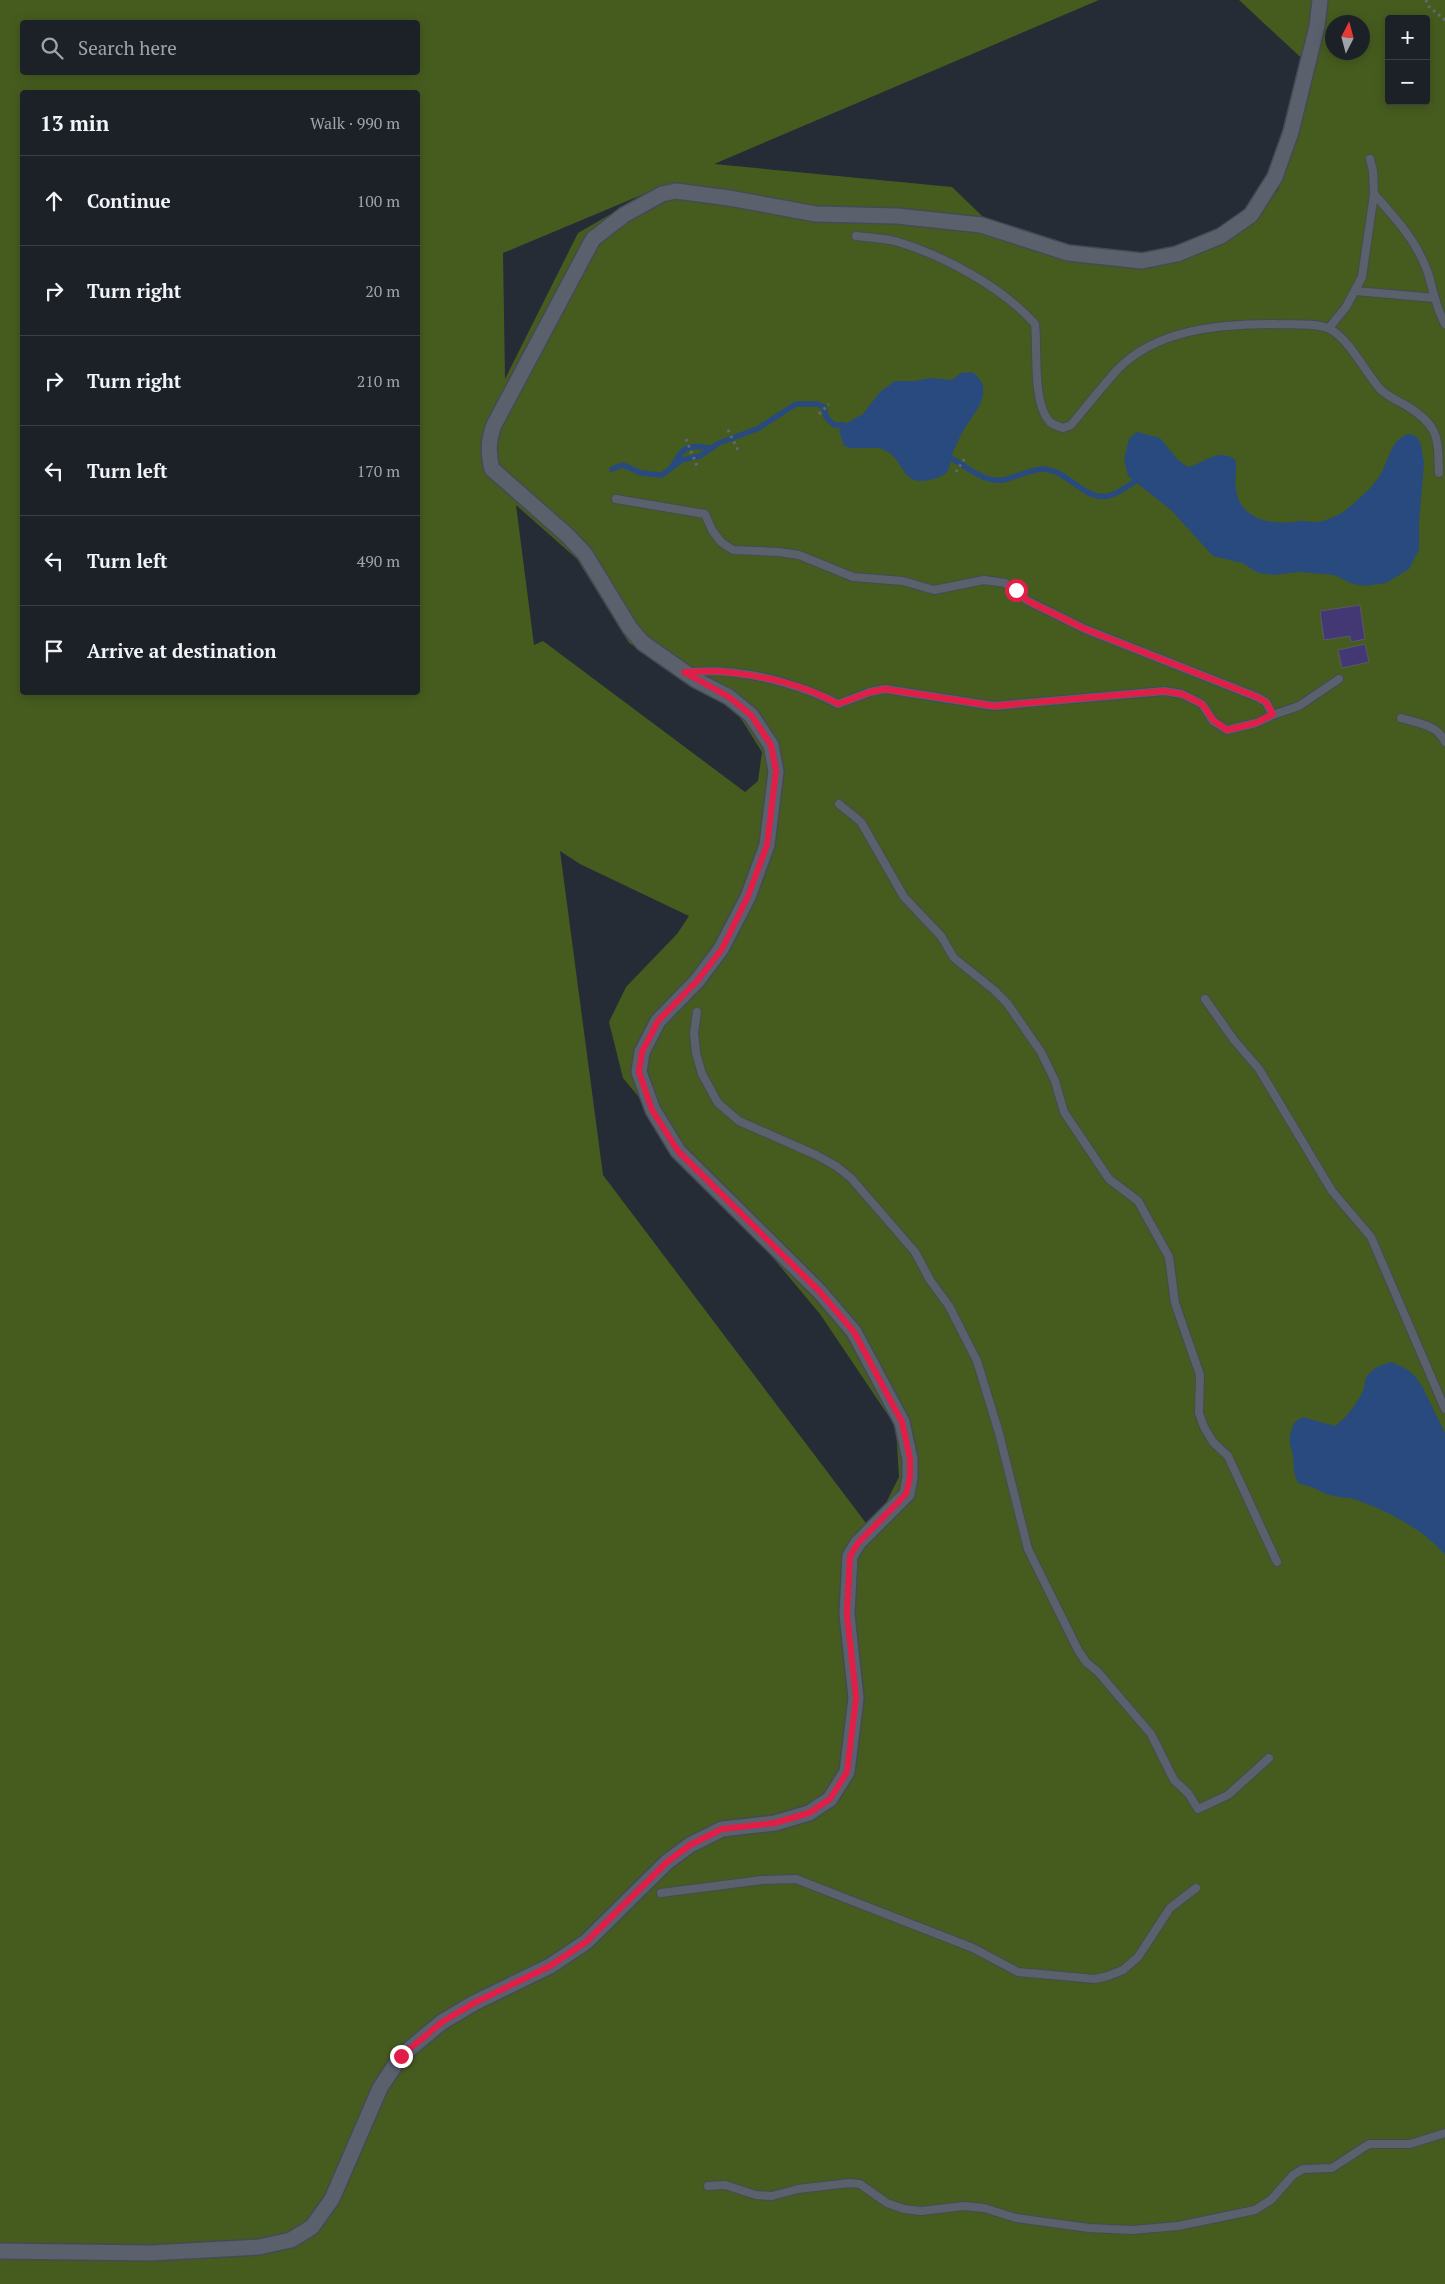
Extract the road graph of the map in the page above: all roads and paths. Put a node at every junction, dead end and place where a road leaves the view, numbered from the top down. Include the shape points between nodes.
1 (1320, 0) edge
2 (1426, 0) edge
3 (1445, 20) edge
4 (1370, 159) dead end
5 (1374, 194) junction
6 (856, 236) dead end
7 (1356, 291) junction
8 (1435, 298) junction
9 (1445, 324) edge
10 (1329, 328) junction
11 (829, 404) dead end
12 (819, 414) dead end
13 (728, 430) dead end
14 (686, 439) dead end
15 (739, 452) dead end
16 (964, 458) dead end
17 (697, 466) dead end
18 (956, 472) dead end
19 (1439, 473) dead end
20 (616, 499) dead end
21 (684, 672) junction
22 (1339, 679) dead end
23 (1273, 714) junction
24 (1401, 718) dead end
25 (1445, 742) edge
26 (839, 804) dead end
27 (1205, 999) dead end
28 (697, 1012) dead end
29 (1445, 1409) edge
30 (1277, 1562) dead end
31 (1269, 1758) dead end
32 (1196, 1888) dead end
33 (661, 1893) dead end
34 (1445, 2134) edge
35 (708, 2186) dead end
36 (0, 2251) edge

1 - 21 street via 1300,94 1275,177 1251,215 1221,236 1177,254 1142,261 1068,253 981,224 897,216 816,214 676,191 662,194 624,215 593,239 494,425 488,441 489,456 492,469 568,535 584,554 630,628 643,643
2 - 3 path via 1428,6
4 - 5 lane
5 - 7 lane via 1362,278
5 - 8 lane via 1414,242 1428,272
6 - 10 lane via 898,242 950,263 990,285 1021,309 1035,324 1036,383 1043,409 1048,420 1063,428 1071,425 1086,410 1118,369 1160,341 1188,332 1227,326 1307,325
7 - 8 lane
7 - 10 lane
8 - 9 lane
10 - 19 lane via 1341,337 1382,390 1428,421 1436,434
11 - 12 path
13 - 15 path
14 - 17 path
16 - 18 path
20 - 23 lane via 705,514 712,530 732,550 799,555 853,577 903,581 934,590 984,580 1005,583 1028,601 1085,629 1257,697 1266,702
21 - 23 lane via 726,672 763,679 818,693 838,704 885,689 994,706 1164,691 1182,694 1202,704 1213,720 1227,730 1256,723
21 - 36 street via 729,697 751,715 771,745 776,771 767,845 748,896 722,949 697,981 658,1021 642,1052 639,1072 652,1110 678,1151 820,1292 854,1332 902,1422 910,1459 906,1494 858,1543 850,1556 847,1614 856,1698 847,1772 830,1799 809,1813 775,1823 722,1829 690,1845 667,1862 586,1942 550,1966 442,2022 401,2056 380,2088 332,2199 312,2227 291,2240 259,2247 150,2253
22 - 23 lane via 1299,706
24 - 25 lane via 1432,728 1442,735
26 - 30 lane via 861,822 904,897 941,936 954,958 1007,1003 1041,1052 1055,1081 1064,1112 1109,1179 1138,1202 1169,1257 1175,1302 1200,1375 1199,1413 1204,1427 1213,1442 1228,1456
27 - 29 lane via 1258,1069 1332,1191 1371,1237
28 - 31 lane via 696,1054 702,1074 718,1103 739,1121 816,1155 852,1178 916,1252 977,1361 1028,1549 1078,1650 1151,1734 1174,1780 1198,1809 1228,1795
32 - 33 lane via 1170,1908 1138,1957 1123,1970 1096,1979 1018,1972 974,1948 796,1879 762,1880
34 - 35 lane via 1410,2144 1369,2144 1332,2168 1303,2168 1271,2200 1255,2210 1178,2226 1132,2230 1016,2218 984,2208 964,2206 904,2209 887,2203 860,2184 798,2189 772,2196 756,2195 725,2185

